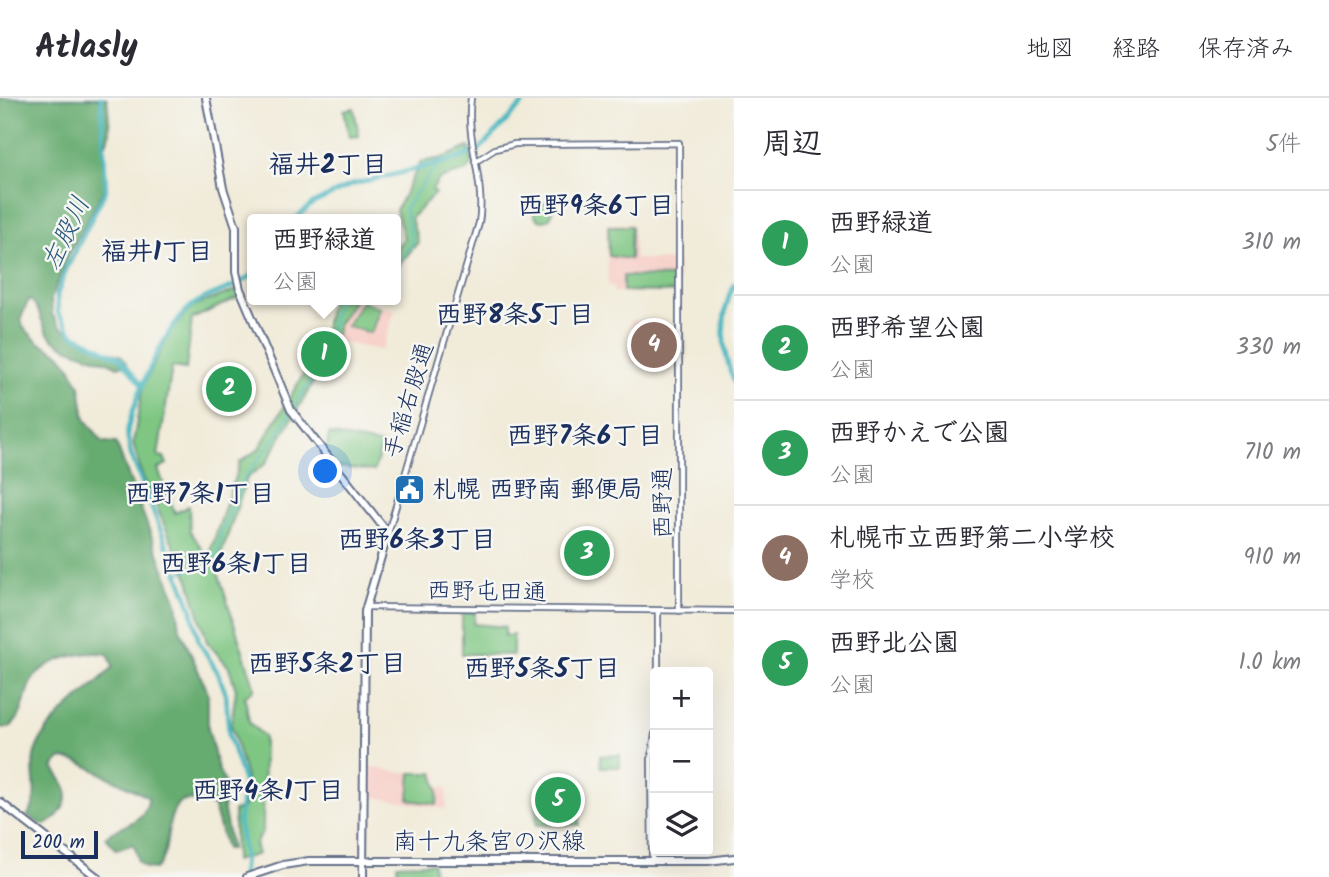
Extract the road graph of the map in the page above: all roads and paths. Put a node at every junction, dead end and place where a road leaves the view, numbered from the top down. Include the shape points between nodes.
1 (206, 98) edge
2 (471, 98) edge
3 (475, 162) junction
4 (247, 304) edge
5 (247, 305) edge
6 (388, 533) junction
7 (366, 607) junction
8 (658, 611) junction
9 (679, 611) junction
10 (734, 611) edge
11 (658, 667) edge
12 (651, 793) edge
13 (0, 802) edge
14 (733, 858) edge
15 (652, 860) junction
16 (363, 861) junction
17 (97, 877) edge
18 (247, 877) edge
19 (363, 877) edge

1 - 4 main road via 236,232 238,279
2 - 3 street, 手稲右股通
3 - 6 street, 手稲右股通 via 481,198 479,223
3 - 9 street, 西野通 via 495,149 515,144 680,144
5 - 6 main road via 292,411
6 - 7 main road
7 - 8 street, 西野屯田通
7 - 16 main road
8 - 9 street, 西野屯田通
8 - 11 street
9 - 10 street, 西野屯田通
12 - 15 street
13 - 17 main road
14 - 15 main road, 南十九条宮の沢線
15 - 16 main road, 南十九条宮の沢線
16 - 18 main road, 南十九条宮の沢線 via 309,861
16 - 19 main road

